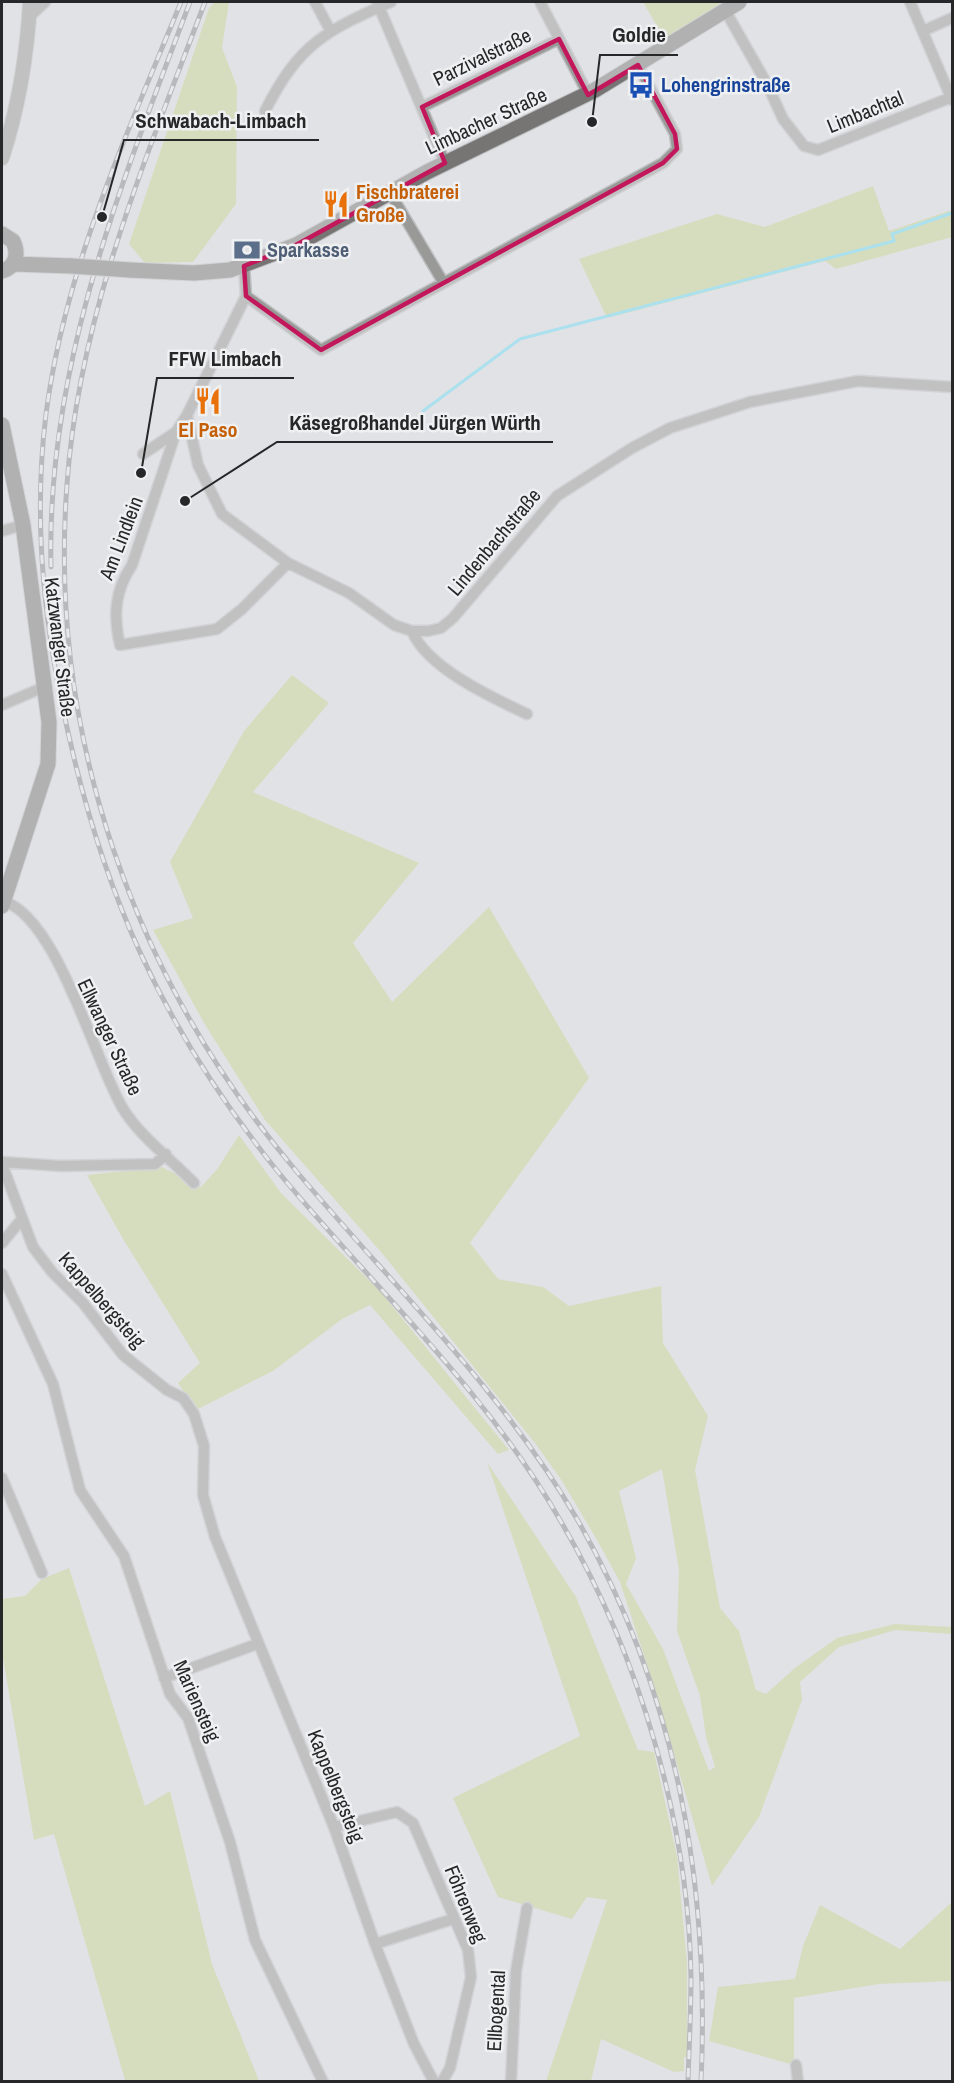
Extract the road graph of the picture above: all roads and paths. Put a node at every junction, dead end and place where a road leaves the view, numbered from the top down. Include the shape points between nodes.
1 (30, 2) edge
2 (45, 2) edge
3 (315, 2) edge
4 (391, 2) edge
5 (540, 2) edge
6 (739, 2) edge
7 (910, 2) edge
8 (378, 4) edge
9 (725, 10) junction
10 (29, 17) junction
11 (952, 18) edge
12 (330, 30) junction
13 (923, 31) junction
14 (559, 39) junction
15 (638, 65) junction
16 (588, 94) junction
17 (952, 98) edge
18 (422, 107) junction
19 (265, 111) dead end
20 (2, 158) edge
21 (445, 163) junction
22 (389, 191) junction
23 (2, 234) edge
24 (10, 261) edge
25 (244, 266) junction
26 (443, 282) junction
27 (246, 296) junction
28 (952, 387) edge
29 (187, 415) junction
30 (2, 425) edge
31 (176, 432) junction
32 (143, 454) dead end
33 (7, 462) edge
34 (23, 525) junction
35 (2, 531) edge
36 (288, 563) junction
37 (412, 631) junction
38 (44, 687) junction
39 (2, 705) edge
40 (527, 714) dead end
41 (2, 904) edge
42 (166, 1154) junction
43 (2, 1163) edge
44 (194, 1184) dead end
45 (21, 1220) junction
46 (2, 1243) edge
47 (2, 1274) edge
48 (2, 1479) edge
49 (42, 1573) dead end
50 (257, 1644) junction
51 (164, 1678) junction
52 (334, 1827) junction
53 (527, 1908) dead end
54 (453, 1919) junction
55 (375, 1944) junction
56 (796, 2065) dead end
57 (323, 2082) edge
58 (434, 2082) edge
59 (442, 2082) edge
60 (510, 2082) edge
61 (798, 2082) edge

1 - 10 street
2 - 10 street
3 - 12 street
4 - 8 street
5 - 14 street
6 - 9 main road, Limbacher Straße
7 - 13 street
8 - 12 street
8 - 18 street
9 - 15 main road, Limbacher Straße
9 - 17 street, Limbachtal via 783,119 804,146 818,150
10 - 20 street via 23,82
11 - 13 street
12 - 19 street via 283,76
13 - 17 street
14 - 16 street
14 - 18 street, Parzivalstraße
15 - 16 main road, Limbacher Straße
15 - 26 street via 675,134 677,148 663,163
16 - 21 main road, Limbacher Straße
18 - 21 street
21 - 22 main road, Limbacher Straße
22 - 25 main road, Limbacher Straße via 296,245
22 - 26 street
23 - 24 main road via 13,241
24 - 25 main road, Limbacher Straße, bridge via 194,273
25 - 27 street
26 - 27 street via 321,350
27 - 29 street
28 - 37 street, Lindenbachstraße via 858,381 750,402 670,428 557,496 453,618 441,628
29 - 31 street
29 - 36 street via 198,465 222,514
30 - 33 main road, Katzwanger Straße
31 - 32 street
31 - 36 street, Am Lindlein via 132,565 120,583 116,625 120,645 217,629
33 - 34 main road, Katzwanger Straße
34 - 35 street
34 - 38 main road, Katzwanger Straße
36 - 37 street via 349,593 394,625
37 - 40 street via 416,641 446,668 478,691
38 - 39 street
38 - 41 main road, Katzwanger Straße via 49,722 48,764
41 - 42 street, Ellwanger Straße via 12,904 35,924 93,1038 122,1107
42 - 43 street via 155,1164
42 - 44 street, Ellwanger Straße
43 - 45 street, Kappelbergsteig
45 - 46 street
45 - 50 street, Kappelbergsteig via 33,1247 123,1355 183,1398 194,1414 204,1446 203,1495 215,1537
47 - 51 street, Mariensteig via 53,1384 80,1490 124,1556
48 - 49 street
50 - 51 street
50 - 52 street, Kappelbergsteig
51 - 57 street, Mariensteig via 170,1694 188,1718 213,1788 255,1940
52 - 54 street, Föhrenweg via 397,1812 413,1823
52 - 55 street, Kappelbergsteig
53 - 60 street, Ellbogental via 516,1971
54 - 55 street
54 - 59 street, Föhrenweg via 468,1950 471,1977 450,2068
55 - 58 street, Kappelbergsteig via 414,2044
56 - 61 street

